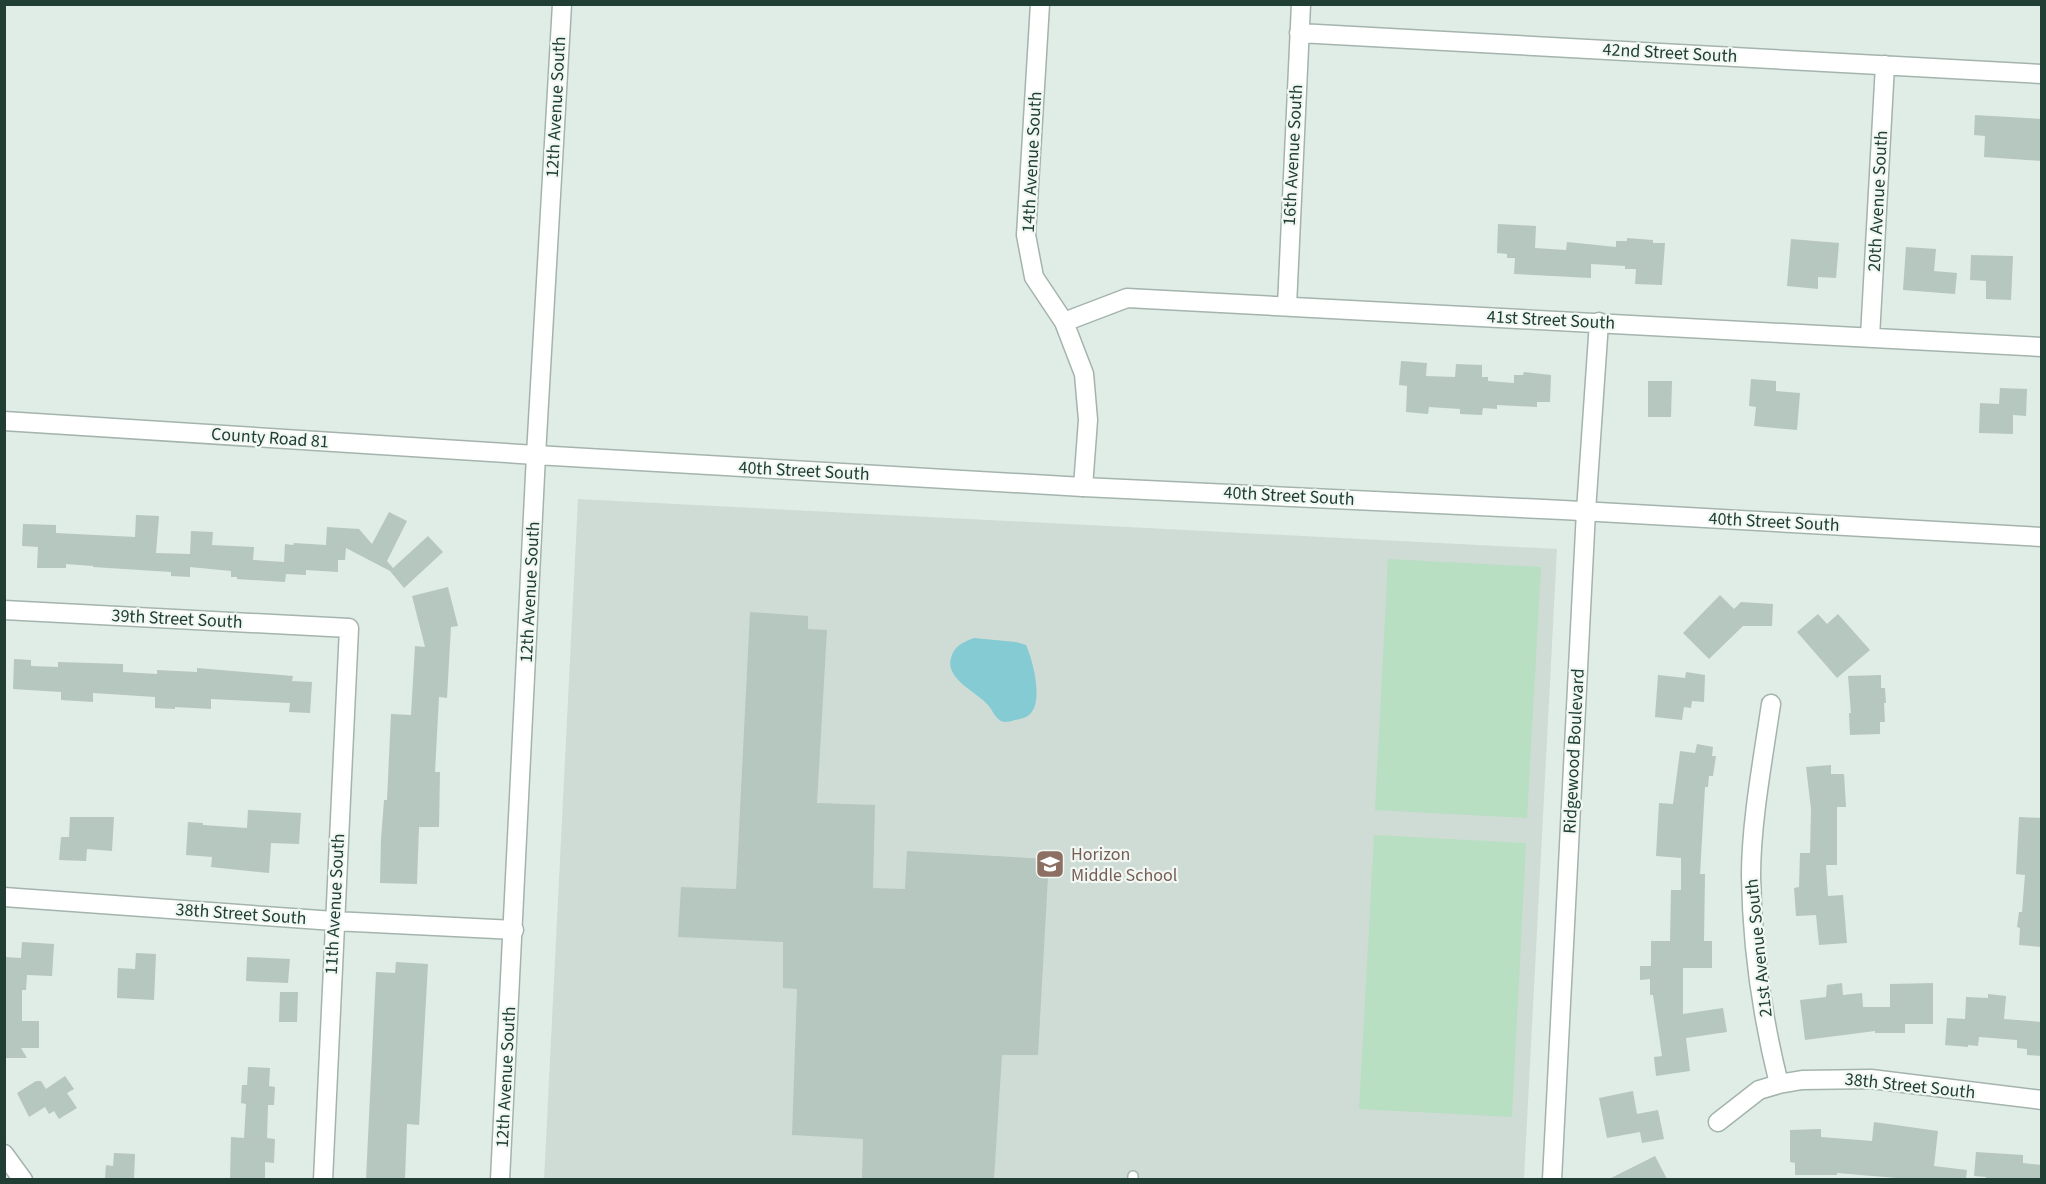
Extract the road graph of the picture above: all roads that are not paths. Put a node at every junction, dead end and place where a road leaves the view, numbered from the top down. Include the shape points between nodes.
1 (562, 4) edge
2 (1040, 4) edge
3 (1301, 4) edge
4 (1299, 33) junction
5 (1885, 65) junction
6 (2042, 74) edge
7 (1287, 306) junction
8 (1064, 322) junction
9 (1599, 322) junction
10 (1870, 337) junction
11 (2042, 347) edge
12 (4, 422) edge
13 (537, 454) junction
14 (1083, 487) junction
15 (1586, 511) junction
16 (2042, 537) edge
17 (4, 610) edge
18 (349, 628) joint
19 (1772, 704) dead end
20 (4, 897) edge
21 (334, 921) junction
22 (514, 930) junction
23 (1779, 1084) junction
24 (2042, 1100) edge
25 (1718, 1122) dead end
26 (4, 1154) edge
27 (23, 1179) edge
28 (323, 1179) edge
29 (500, 1179) edge
30 (1552, 1179) edge

1 - 13 street, 12th Avenue South
2 - 8 street, 14th Avenue South via 1026,235 1034,277
3 - 4 street, 16th Avenue South
4 - 5 street, 42nd Street South
4 - 7 street, 16th Avenue South
5 - 6 street, 42nd Street South
5 - 10 street, 20th Avenue South
7 - 8 street, 41st Street South via 1127,298
7 - 9 street, 41st Street South
8 - 14 street, 14th Avenue South via 1084,374 1088,420
9 - 10 street, 41st Street South
9 - 15 street, Ridgewood Boulevard
10 - 11 street, 41st Street South
12 - 13 street, County Road 81
13 - 14 street, 40th Street South
13 - 22 street, 12th Avenue South
14 - 15 street, 40th Street South
15 - 16 street, 40th Street South
15 - 30 street, Ridgewood Boulevard
17 - 18 street, 39th Street South
18 - 21 street, 11th Avenue South
19 - 23 street, 21st Avenue South via 1751,876 1762,1002
20 - 21 street, 38th Street South
21 - 22 street, 38th Street South
21 - 28 street, 11th Avenue South
22 - 29 street, 12th Avenue South
23 - 24 street, 38th Street South via 1871,1079
23 - 25 street, 38th Street South via 1759,1090
26 - 27 street

